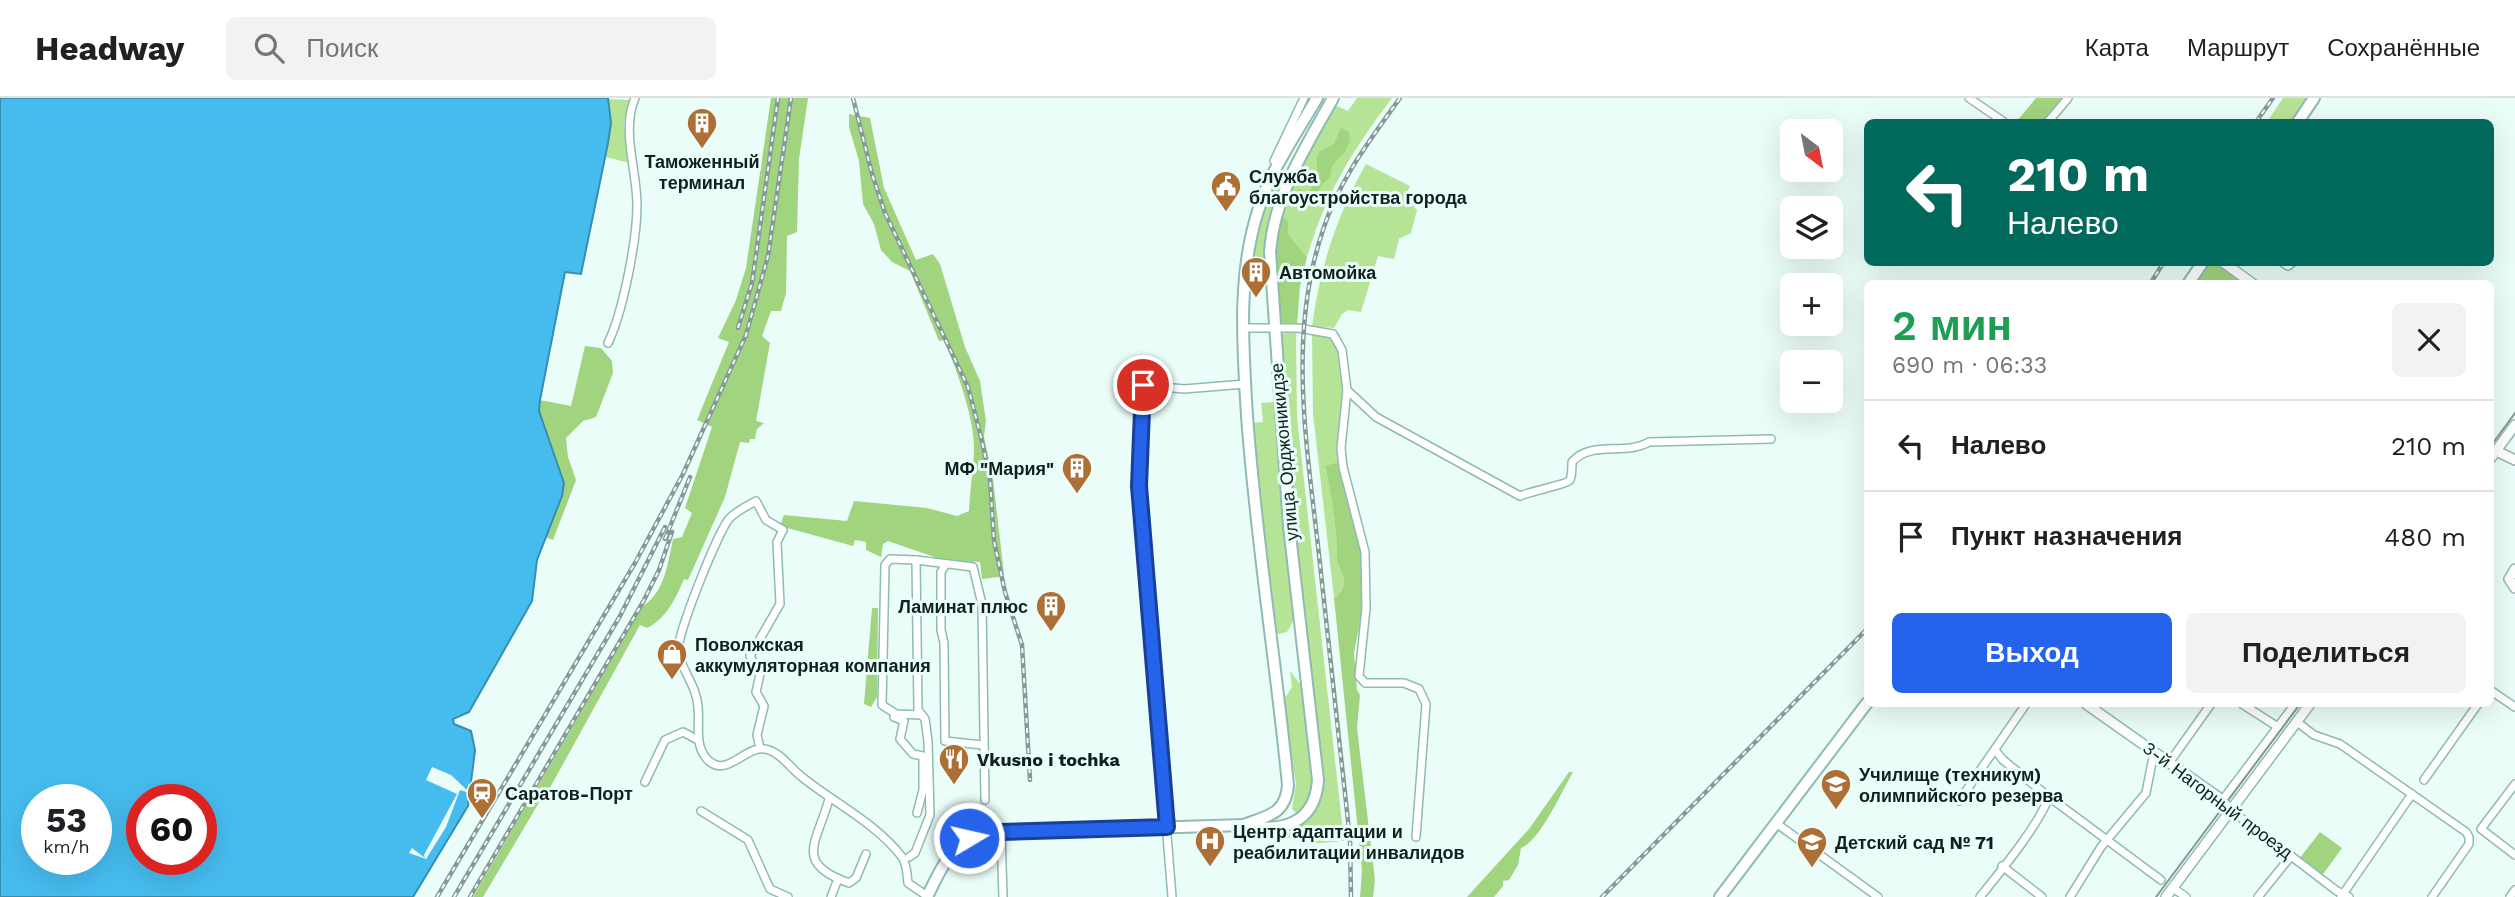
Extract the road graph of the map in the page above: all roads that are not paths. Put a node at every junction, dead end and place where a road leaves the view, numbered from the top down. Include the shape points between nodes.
1 (635, 98) edge
2 (1304, 98) edge
3 (1317, 98) edge
4 (1333, 98) edge
5 (1969, 98) edge
6 (2068, 98) edge
7 (2314, 98) edge
8 (2000, 119) edge
9 (2050, 119) edge
10 (2300, 119) edge
11 (1277, 169) junction
12 (1289, 177) junction
13 (2228, 266) edge
14 (2248, 280) edge
15 (1273, 327) junction
16 (1244, 328) junction
17 (610, 339) dead end
18 (1245, 384) junction
19 (1347, 390) junction
20 (2515, 425) edge
21 (1771, 439) dead end
22 (2494, 449) edge
23 (2515, 460) edge
24 (916, 560) junction
25 (946, 564) junction
26 (2515, 569) edge
27 (2515, 589) edge
28 (2494, 693) edge
29 (1864, 707) edge
30 (2024, 707) edge
31 (2090, 707) edge
32 (2209, 707) edge
33 (2247, 707) edge
34 (2293, 707) edge
35 (2308, 707) edge
36 (2476, 707) edge
37 (2515, 707) edge
38 (922, 715) junction
39 (894, 717) dead end
40 (2297, 722) junction
41 (2278, 727) junction
42 (698, 740) junction
43 (928, 741) junction
44 (945, 741) junction
45 (982, 746) junction
46 (760, 748) junction
47 (1995, 750) junction
48 (2154, 752) junction
49 (2169, 763) junction
50 (2424, 780) dead end
51 (645, 782) dead end
52 (2515, 783) edge
53 (2412, 794) junction
54 (2049, 797) junction
55 (829, 799) junction
56 (985, 800) dead end
57 (1959, 801) dead end
58 (2221, 802) junction
59 (1285, 803) junction
60 (701, 811) dead end
61 (2232, 811) junction
62 (918, 813) dead end
63 (1304, 816) junction
64 (1776, 823) junction
65 (1244, 825) junction
66 (1167, 827) junction
67 (1001, 832) junction
68 (1416, 836) dead end
69 (2108, 839) junction
70 (866, 853) dead end
71 (2515, 855) edge
72 (2291, 856) junction
73 (909, 857) dead end
74 (2002, 866) junction
75 (838, 879) junction
76 (2161, 880) dead end
77 (2173, 888) junction
78 (2515, 890) edge
79 (2344, 896) edge
80 (788, 897) edge
81 (831, 897) edge
82 (927, 897) edge
83 (1003, 897) edge
84 (1172, 897) edge
85 (1720, 897) edge
86 (1878, 897) edge
87 (1980, 897) edge
88 (2042, 897) edge
89 (2070, 897) edge
90 (2166, 897) edge
91 (2186, 897) edge
92 (2258, 897) edge
93 (2432, 897) edge
94 (2510, 897) edge

1 - 17 street via 628,122 637,207
2 - 11 street via 1274,161
3 - 11 main road, улица Орджоникидзе
4 - 12 main road, улица Орджоникидзе
5 - 8 street
6 - 9 street
7 - 10 main road
11 - 12 main road
11 - 16 main road, улица Орджоникидзе via 1258,208 1250,240
12 - 15 main road, улица Орджоникидзе via 1271,240
13 - 14 street
15 - 16 street
15 - 19 street via 1333,334 1342,350
15 - 63 main road, улица Орджоникидзе via 1289,526 1318,780 1316,797
16 - 18 main road, улица Орджоникидзе
18 - 59 main road, улица Орджоникидзе via 1252,487 1287,776
18 - 66 street via 1143,385 1139,486
19 - 21 street via 1376,416 1520,496 1565,484 1570,480 1572,462 1587,451 1639,448 1649,442
19 - 68 street via 1343,467 1365,552 1366,608 1359,676 1365,683 1404,682 1419,689 1426,704
20 - 22 street
22 - 23 street
24 - 25 street
24 - 38 street via 918,710
24 - 38 street via 890,559 885,565 882,705 896,714
25 - 44 street via 941,630
25 - 45 street via 973,567 982,604
26 - 27 street via 2509,579
28 - 37 street
29 - 64 main road
30 - 47 street
31 - 48 street, 3-й Нагорный проезд
32 - 49 street
33 - 41 street
34 - 41 street
35 - 40 street
36 - 50 street
38 - 43 street
39 - 62 street via 904,721 900,739 913,754 923,756
40 - 53 street via 2314,735 2340,744
40 - 61 street
41 - 58 street
42 - 46 street via 705,758 725,766
42 - 46 street via 694,688 677,651 684,622 728,520 756,500 766,520 783,530 777,542 779,604 750,656 760,670 756,692 764,706 757,735
42 - 51 street via 683,732 665,740
43 - 44 street
43 - 73 street via 930,815 915,853
44 - 45 street
45 - 56 street
46 - 55 street via 778,755
47 - 54 street
47 - 57 street
48 - 49 street, 3-й Нагорный проезд
48 - 69 street via 2146,793
49 - 58 street, 3-й Нагорный проезд
52 - 71 street via 2481,829
53 - 79 street
53 - 93 street via 2469,837 2458,862
54 - 69 street
54 - 74 street
55 - 75 street via 813,853 815,864
55 - 82 street via 865,821 895,850 904,861 908,883
58 - 61 street, 3-й Нагорный проезд
59 - 63 main road via 1291,815
59 - 65 main road via 1272,814
60 - 80 street via 748,840 770,890
61 - 72 street, 3-й Нагорный проезд
61 - 77 street
63 - 65 main road via 1275,828
64 - 85 main road
64 - 86 street
65 - 66 main road
66 - 67 main road
66 - 84 street
67 - 82 main road via 969,838 955,847
67 - 83 street
69 - 76 street
69 - 89 street
70 - 75 street via 853,881
72 - 79 street, 3-й Нагорный проезд
72 - 92 street
74 - 87 street
74 - 88 street
75 - 81 street
77 - 90 street
77 - 91 street
78 - 94 street

